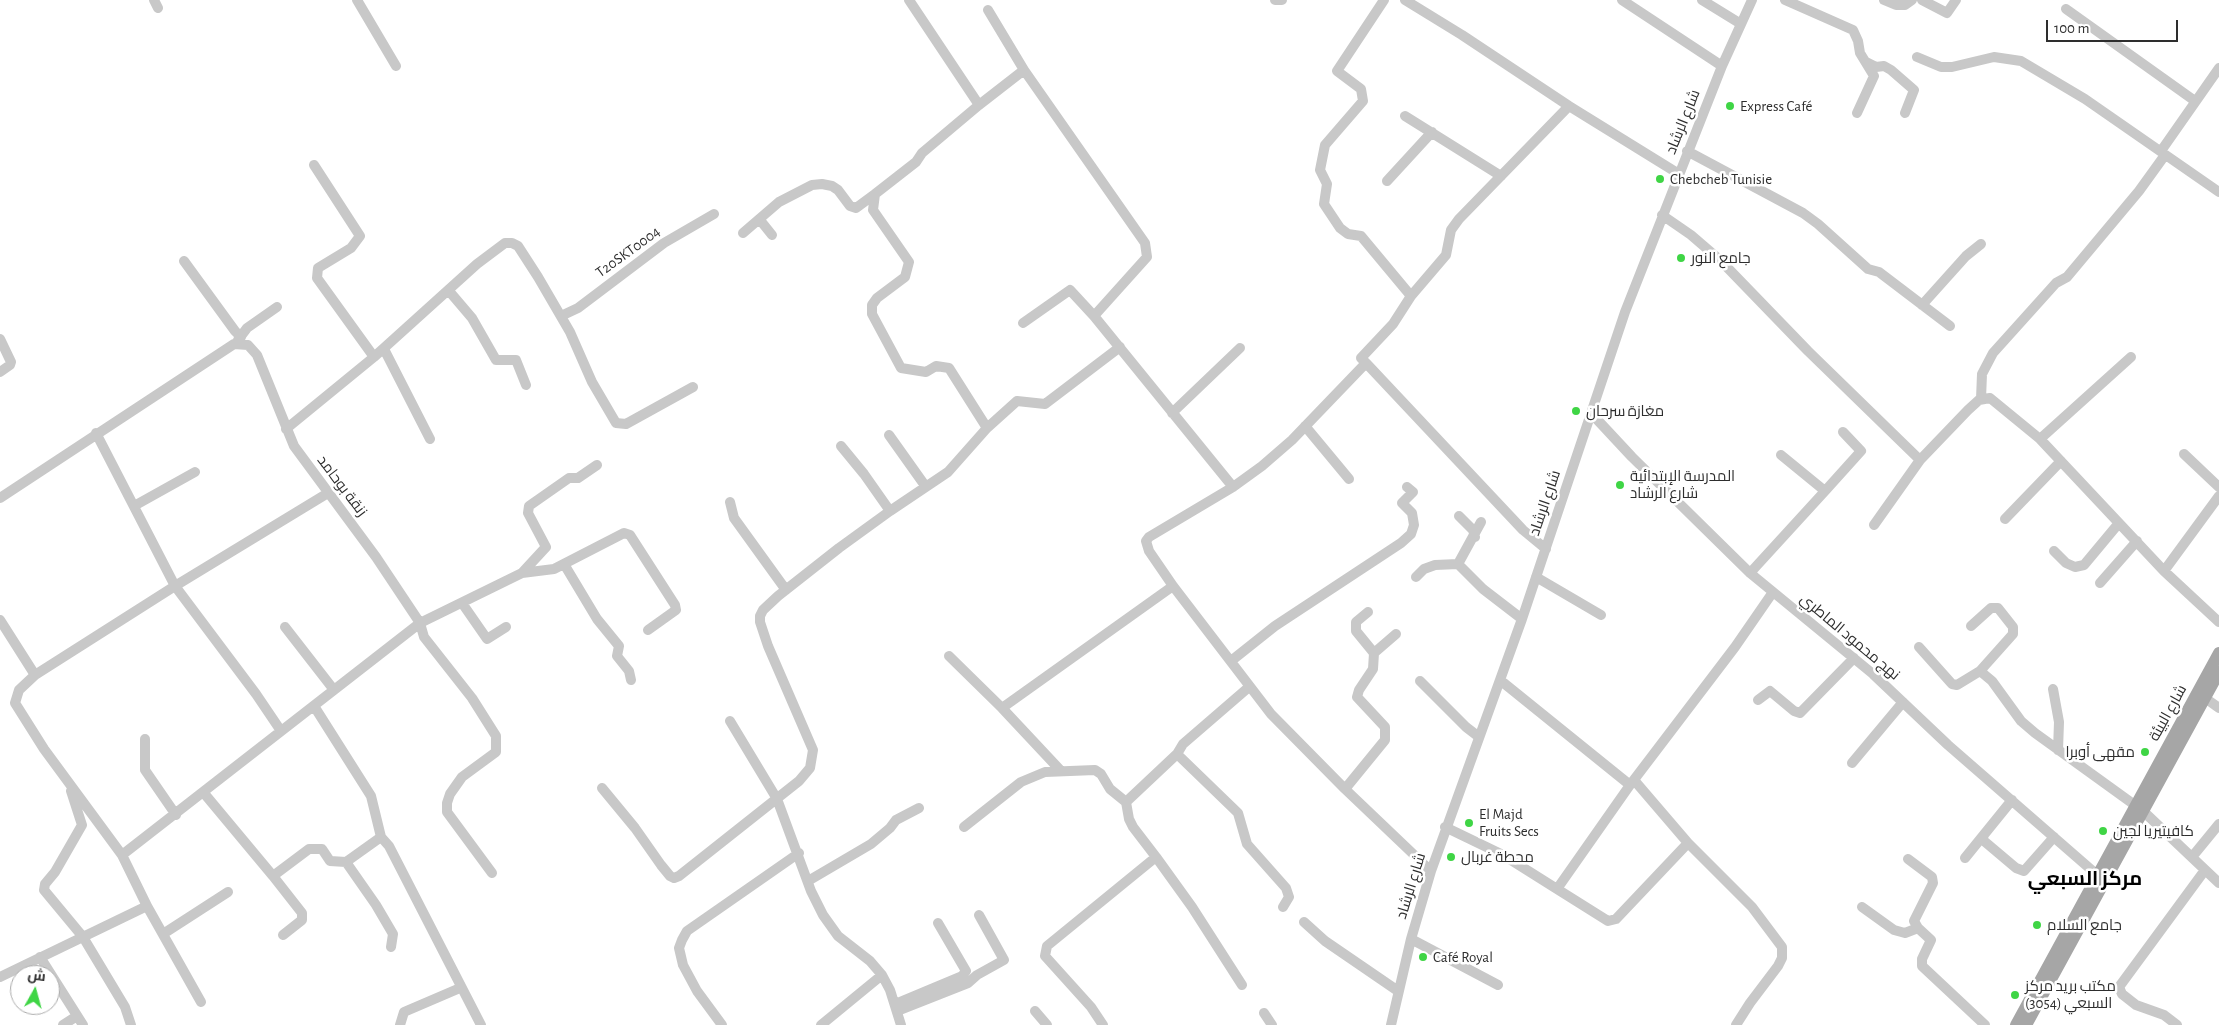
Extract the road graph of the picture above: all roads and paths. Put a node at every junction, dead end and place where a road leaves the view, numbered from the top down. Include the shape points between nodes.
1 (356, 0) edge
2 (909, 0) edge
3 (1276, 0) edge
4 (1282, 0) edge
5 (1384, 0) edge
6 (1622, 0) edge
7 (1702, 0) edge
8 (1752, 0) edge
9 (1785, 0) edge
10 (1884, 0) edge
11 (1912, 0) edge
12 (1922, 0) edge
13 (1956, 0) edge
14 (1407, 1) edge
15 (2066, 9) dead end
16 (988, 10) dead end
17 (1741, 24) junction
18 (1917, 56) dead end
19 (1865, 62) junction
20 (396, 66) dead end
21 (1722, 66) junction
22 (2219, 68) edge
23 (1024, 70) junction
24 (2195, 101) junction
25 (979, 105) junction
26 (1569, 106) junction
27 (1857, 113) dead end
28 (1905, 113) dead end
29 (1405, 116) dead end
30 (1432, 132) junction
31 (1687, 151) junction
32 (2163, 153) junction
33 (314, 165) dead end
34 (1679, 174) junction
35 (1501, 176) junction
36 (1387, 181) dead end
37 (2219, 192) edge
38 (875, 194) junction
39 (714, 214) dead end
40 (1662, 215) junction
41 (760, 220) junction
42 (743, 233) dead end
43 (772, 235) dead end
44 (1981, 244) dead end
45 (184, 261) dead end
46 (449, 291) junction
47 (1412, 296) junction
48 (1922, 305) junction
49 (277, 307) dead end
50 (561, 316) junction
51 (1094, 316) junction
52 (1023, 323) dead end
53 (1950, 326) dead end
54 (248, 328) junction
55 (0, 339) edge
56 (237, 340) junction
57 (248, 345) junction
58 (1120, 347) junction
59 (1240, 348) dead end
60 (384, 349) junction
61 (374, 357) junction
62 (2131, 357) dead end
63 (1366, 363) junction
64 (0, 372) edge
65 (526, 385) dead end
66 (693, 387) dead end
67 (1982, 399) junction
68 (1172, 412) junction
69 (1591, 413) junction
70 (1305, 426) junction
71 (987, 428) junction
72 (286, 429) junction
73 (1843, 432) dead end
74 (96, 433) junction
75 (889, 435) dead end
76 (430, 439) dead end
77 (2040, 439) junction
78 (841, 446) dead end
79 (2184, 454) dead end
80 (1781, 455) dead end
81 (1920, 460) junction
82 (2061, 461) junction
83 (597, 465) dead end
84 (195, 472) dead end
85 (1349, 479) dead end
86 (1407, 486) dead end
87 (926, 487) junction
88 (1233, 487) junction
89 (2219, 488) edge
90 (1825, 491) junction
91 (328, 492) junction
92 (2219, 496) edge
93 (0, 498) edge
94 (730, 502) dead end
95 (134, 506) junction
96 (890, 511) junction
97 (1459, 516) dead end
98 (2005, 519) dead end
99 (1482, 522) dead end
100 (2120, 523) junction
101 (1874, 525) dead end
102 (1475, 537) junction
103 (2137, 541) junction
104 (1546, 548) junction
105 (2054, 551) dead end
106 (564, 564) junction
107 (1458, 564) junction
108 (1750, 572) junction
109 (2164, 572) junction
110 (522, 573) junction
111 (1416, 577) dead end
112 (1536, 577) junction
113 (2100, 582) dead end
114 (174, 586) junction
115 (1173, 586) junction
116 (786, 590) junction
117 (1773, 592) junction
118 (462, 603) junction
119 (1368, 612) dead end
120 (1601, 615) dead end
121 (1522, 619) junction
122 (0, 620) edge
123 (2219, 622) edge
124 (420, 623) junction
125 (1971, 626) dead end
126 (285, 627) dead end
127 (506, 628) dead end
128 (648, 630) dead end
129 (1396, 634) dead end
130 (1919, 647) dead end
131 (1374, 653) junction
132 (2219, 653) edge
133 (949, 656) dead end
134 (1854, 658) junction
135 (1231, 661) junction
136 (1980, 671) junction
137 (2219, 672) edge
138 (35, 675) junction
139 (631, 680) dead end
140 (1500, 680) junction
141 (1420, 681) dead end
142 (1250, 687) junction
143 (2053, 688) dead end
144 (334, 690) junction
145 (2205, 698) junction
146 (1758, 700) dead end
147 (1903, 702) junction
148 (314, 706) junction
149 (1002, 708) junction
150 (2219, 708) edge
151 (730, 721) dead end
152 (281, 731) junction
153 (1479, 737) junction
154 (145, 739) dead end
155 (2058, 750) junction
156 (1177, 754) junction
157 (1852, 763) dead end
158 (1061, 771) junction
159 (69, 782) junction
160 (1632, 782) junction
161 (602, 788) dead end
162 (1345, 789) junction
163 (203, 792) junction
164 (777, 799) junction
165 (2012, 800) junction
166 (1126, 802) junction
167 (919, 808) dead end
168 (2139, 809) junction
169 (176, 815) junction
170 (2219, 824) edge
171 (964, 827) dead end
172 (1445, 827) junction
173 (381, 837) junction
174 (1983, 837) junction
175 (2054, 837) junction
176 (1688, 843) junction
177 (798, 853) junction
178 (122, 855) junction
179 (1156, 857) junction
180 (2192, 857) junction
181 (1964, 858) dead end
182 (1908, 859) dead end
183 (346, 862) junction
184 (2205, 870) junction
185 (1431, 871) junction
186 (492, 873) dead end
187 (273, 876) junction
188 (2101, 878) junction
189 (808, 881) junction
190 (2219, 883) edge
191 (1558, 889) junction
192 (228, 892) dead end
193 (147, 906) junction
194 (1862, 907) dead end
195 (1283, 908) dead end
196 (979, 915) dead end
197 (1304, 922) dead end
198 (938, 923) dead end
199 (1918, 928) junction
200 (163, 934) junction
201 (283, 935) dead end
202 (83, 937) junction
203 (1411, 939) junction
204 (391, 947) dead end
205 (40, 957) junction
206 (882, 975) junction
207 (0, 977) edge
208 (1242, 985) dead end
209 (1498, 985) dead end
210 (460, 988) junction
211 (1398, 991) junction
212 (201, 1002) dead end
213 (896, 1008) junction
214 (1035, 1011) dead end
215 (1264, 1013) dead end
216 (80, 1021) edge
217 (62, 1025) edge
218 (132, 1025) edge
219 (400, 1025) edge
220 (480, 1025) edge
221 (722, 1025) edge
222 (821, 1025) edge
223 (901, 1025) edge
224 (1047, 1025) edge
225 (1103, 1025) edge
226 (1272, 1025) edge
227 (1391, 1025) edge
228 (1736, 1025) edge
229 (1985, 1025) edge
230 (2016, 1025) edge
231 (2026, 1025) edge
232 (2177, 1025) edge

1 - 20 street
2 - 25 street
3 - 4 street
5 - 47 street via 1337,70 1361,89 1363,101 1325,145 1320,170 1327,184 1324,204 1340,228 1348,234 1361,236
6 - 21 street
7 - 17 street
8 - 17 street, شارع الرشاد
9 - 19 street via 1852,30
10 - 11 street via 1896,6
12 - 13 street via 1947,13
14 - 26 street
15 - 24 street
16 - 23 street
17 - 21 street, شارع الرشاد
18 - 32 street via 1952,67 1994,57 2021,61 2085,99
19 - 27 street via 1874,76
19 - 28 street via 1884,66 1914,90
21 - 31 street, شارع الرشاد
22 - 24 street
23 - 25 street
23 - 51 street via 1145,243 1147,257
24 - 32 street
25 - 38 street
26 - 34 street
26 - 35 street
29 - 30 street
30 - 35 street
30 - 36 street
31 - 34 street, شارع الرشاد
31 - 48 street via 1803,213 1868,269 1879,272
32 - 37 street
32 - 67 street via 2139,191 2067,277 2050,289 1993,354 1982,374
33 - 61 street via 360,236 351,248 318,268 317,278
34 - 40 street, شارع الرشاد
35 - 47 street via 1451,230 1446,255
38 - 41 street via 856,208 850,206 832,186 812,185 778,202
38 - 71 street via 873,210 909,262 905,276 872,305 876,324 901,368 926,372 936,366 949,368
39 - 50 street, T20SKT0004 via 664,243 578,308
40 - 69 street, شارع الرشاد
40 - 81 street via 1720,260
41 - 42 street
41 - 43 street
44 - 48 street
45 - 56 street via 235,331
46 - 50 street via 477,264 505,244 512,243 518,246
46 - 60 street
46 - 65 street via 472,318 496,360 516,360
47 - 63 street via 1393,324 1361,358
48 - 53 street
49 - 54 street
50 - 66 street via 592,382 616,423 626,424
51 - 52 street via 1070,290
51 - 58 street
54 - 56 street
54 - 57 street
55 - 64 street via 11,362
56 - 57 street
56 - 74 street
57 - 72 street, زنقة بوحامد via 257,355
58 - 68 street
58 - 71 street via 1045,404 1017,401
59 - 68 street
60 - 61 street
60 - 76 street
61 - 72 street
62 - 77 street
63 - 70 street
63 - 104 street via 1523,530
67 - 77 street via 1990,398
67 - 81 street
68 - 88 street
69 - 104 street, شارع الرشاد
69 - 108 street, نهج محمود الماطري
70 - 85 street
70 - 88 street via 1262,466
71 - 87 street via 948,472
72 - 91 street, زنقة بوحامد via 294,446
73 - 90 street via 1861,451
74 - 93 street
74 - 95 street
75 - 87 street
77 - 82 street
78 - 96 street
79 - 89 street
80 - 90 street
81 - 101 street
82 - 98 street
82 - 100 street
83 - 110 street via 578,478 569,478 529,506 528,512 546,548
84 - 95 street
86 - 135 street via 1413,492 1402,503 1412,513 1414,525 1411,534 1276,626
87 - 96 street
88 - 115 street via 1146,541 1149,551
90 - 108 street
91 - 114 street
91 - 124 street, زنقة بوحامد
92 - 109 street
94 - 116 street via 734,518
95 - 114 street
96 - 116 street
97 - 102 street via 1473,530
99 - 102 street
100 - 103 street
100 - 105 street via 2084,565 2075,567 2066,563
102 - 107 street
103 - 109 street
103 - 113 street
104 - 112 street, شارع الرشاد
106 - 110 street via 554,569
106 - 128 street via 624,533 630,535 676,610
106 - 139 street via 597,619 618,646 617,656 629,671
107 - 111 street via 1424,568
107 - 121 street via 1483,589
108 - 117 street, نهج محمود الماطري
109 - 123 street
110 - 118 street
112 - 120 street
112 - 121 street, شارع الرشاد
114 - 138 street
114 - 152 street
115 - 135 street
115 - 149 street
116 - 164 street via 763,610 760,622 813,750 810,768
117 - 134 street, نهج محمود الماطري
117 - 160 street via 1736,647
118 - 124 street
118 - 127 street via 487,639
119 - 131 street via 1356,622 1356,631
121 - 140 street, شارع الرشاد
122 - 138 street
124 - 144 street
124 - 186 street, زنقة بوحامد via 424,637 472,698 496,736 496,752 462,777 447,803 447,812
125 - 136 street via 1991,608 1998,608 2013,627 2013,634
126 - 144 street
129 - 131 street
130 - 136 street via 1952,684 1957,685
131 - 162 street via 1373,669 1357,697 1385,727 1385,740
132 - 168 main road, شارع البيئة
133 - 149 street
134 - 146 street via 1800,713 1770,691
134 - 147 street, نهج محمود الماطري
135 - 142 street
136 - 155 street via 1992,681 2021,721
137 - 145 main road, شارع البيئة
138 - 159 street via 20,690 15,703
140 - 153 street, شارع الرشاد
140 - 160 street
141 - 153 street
142 - 156 street via 1183,744
142 - 162 street via 1271,714
143 - 155 street via 2059,722
144 - 148 street
145 - 150 street
145 - 168 main road, شارع البيئة
147 - 157 street
147 - 165 street, نهج محمود الماطري
148 - 152 street
148 - 173 street via 370,796
149 - 158 street
151 - 164 street
152 - 163 street
153 - 172 street, شارع الرشاد
154 - 169 street via 145,770
155 - 168 street
156 - 166 street
156 - 195 street via 1238,813 1247,844 1286,888 1289,897
158 - 166 street via 1095,770
158 - 171 street via 1045,772 1022,782
159 - 178 street
159 - 202 street via 82,825 44,890
160 - 176 street
160 - 191 street
161 - 164 street via 660,865 674,878
162 - 185 street
163 - 169 street
163 - 187 street
164 - 177 street
165 - 174 street
165 - 175 street, نهج محمود الماطري
166 - 179 street via 1133,827
167 - 189 street via 896,820 871,844
168 - 180 street
168 - 188 main road, شارع البيئة
169 - 178 street
170 - 180 street
172 - 185 street, شارع الرشاد
172 - 191 street via 1503,855
173 - 183 street
173 - 210 street via 389,846 445,952
174 - 175 street via 2020,871 2024,871
174 - 181 street
175 - 188 street, نهج محمود الماطري
176 - 191 street via 1616,919 1608,921
176 - 228 street via 1752,907 1782,947 1778,966
177 - 189 street
177 - 221 street via 687,931 682,940 679,948 683,965
178 - 193 street
179 - 208 street
179 - 225 street via 1047,946 1045,956
180 - 184 street
182 - 199 street via 1932,877 1933,883 1914,920
183 - 187 street via 330,861 322,849 310,849
183 - 204 street via 393,934
184 - 190 street
184 - 232 street via 2119,987 2122,994 2136,1005 2164,1015
185 - 203 street, شارع الرشاد
187 - 201 street via 302,913 302,920
188 - 230 main road, شارع البيئة
188 - 231 main road, شارع البيئة
189 - 206 street via 823,915 838,936 870,961
192 - 200 street
193 - 200 street
193 - 202 street
194 - 199 street via 1894,930 1905,933
196 - 213 street via 1004,960 968,983
197 - 211 street via 1325,941
198 - 213 street via 966,971 962,976
199 - 229 street via 1931,940 1922,966
200 - 212 street
202 - 205 street
202 - 218 street
203 - 209 street
203 - 211 street, شارع الرشاد
205 - 207 street
205 - 216 street
206 - 213 street
206 - 222 street
210 - 219 street via 404,1012
210 - 220 street
211 - 227 street, شارع الرشاد
213 - 223 street
214 - 224 street
215 - 226 street
216 - 217 street

